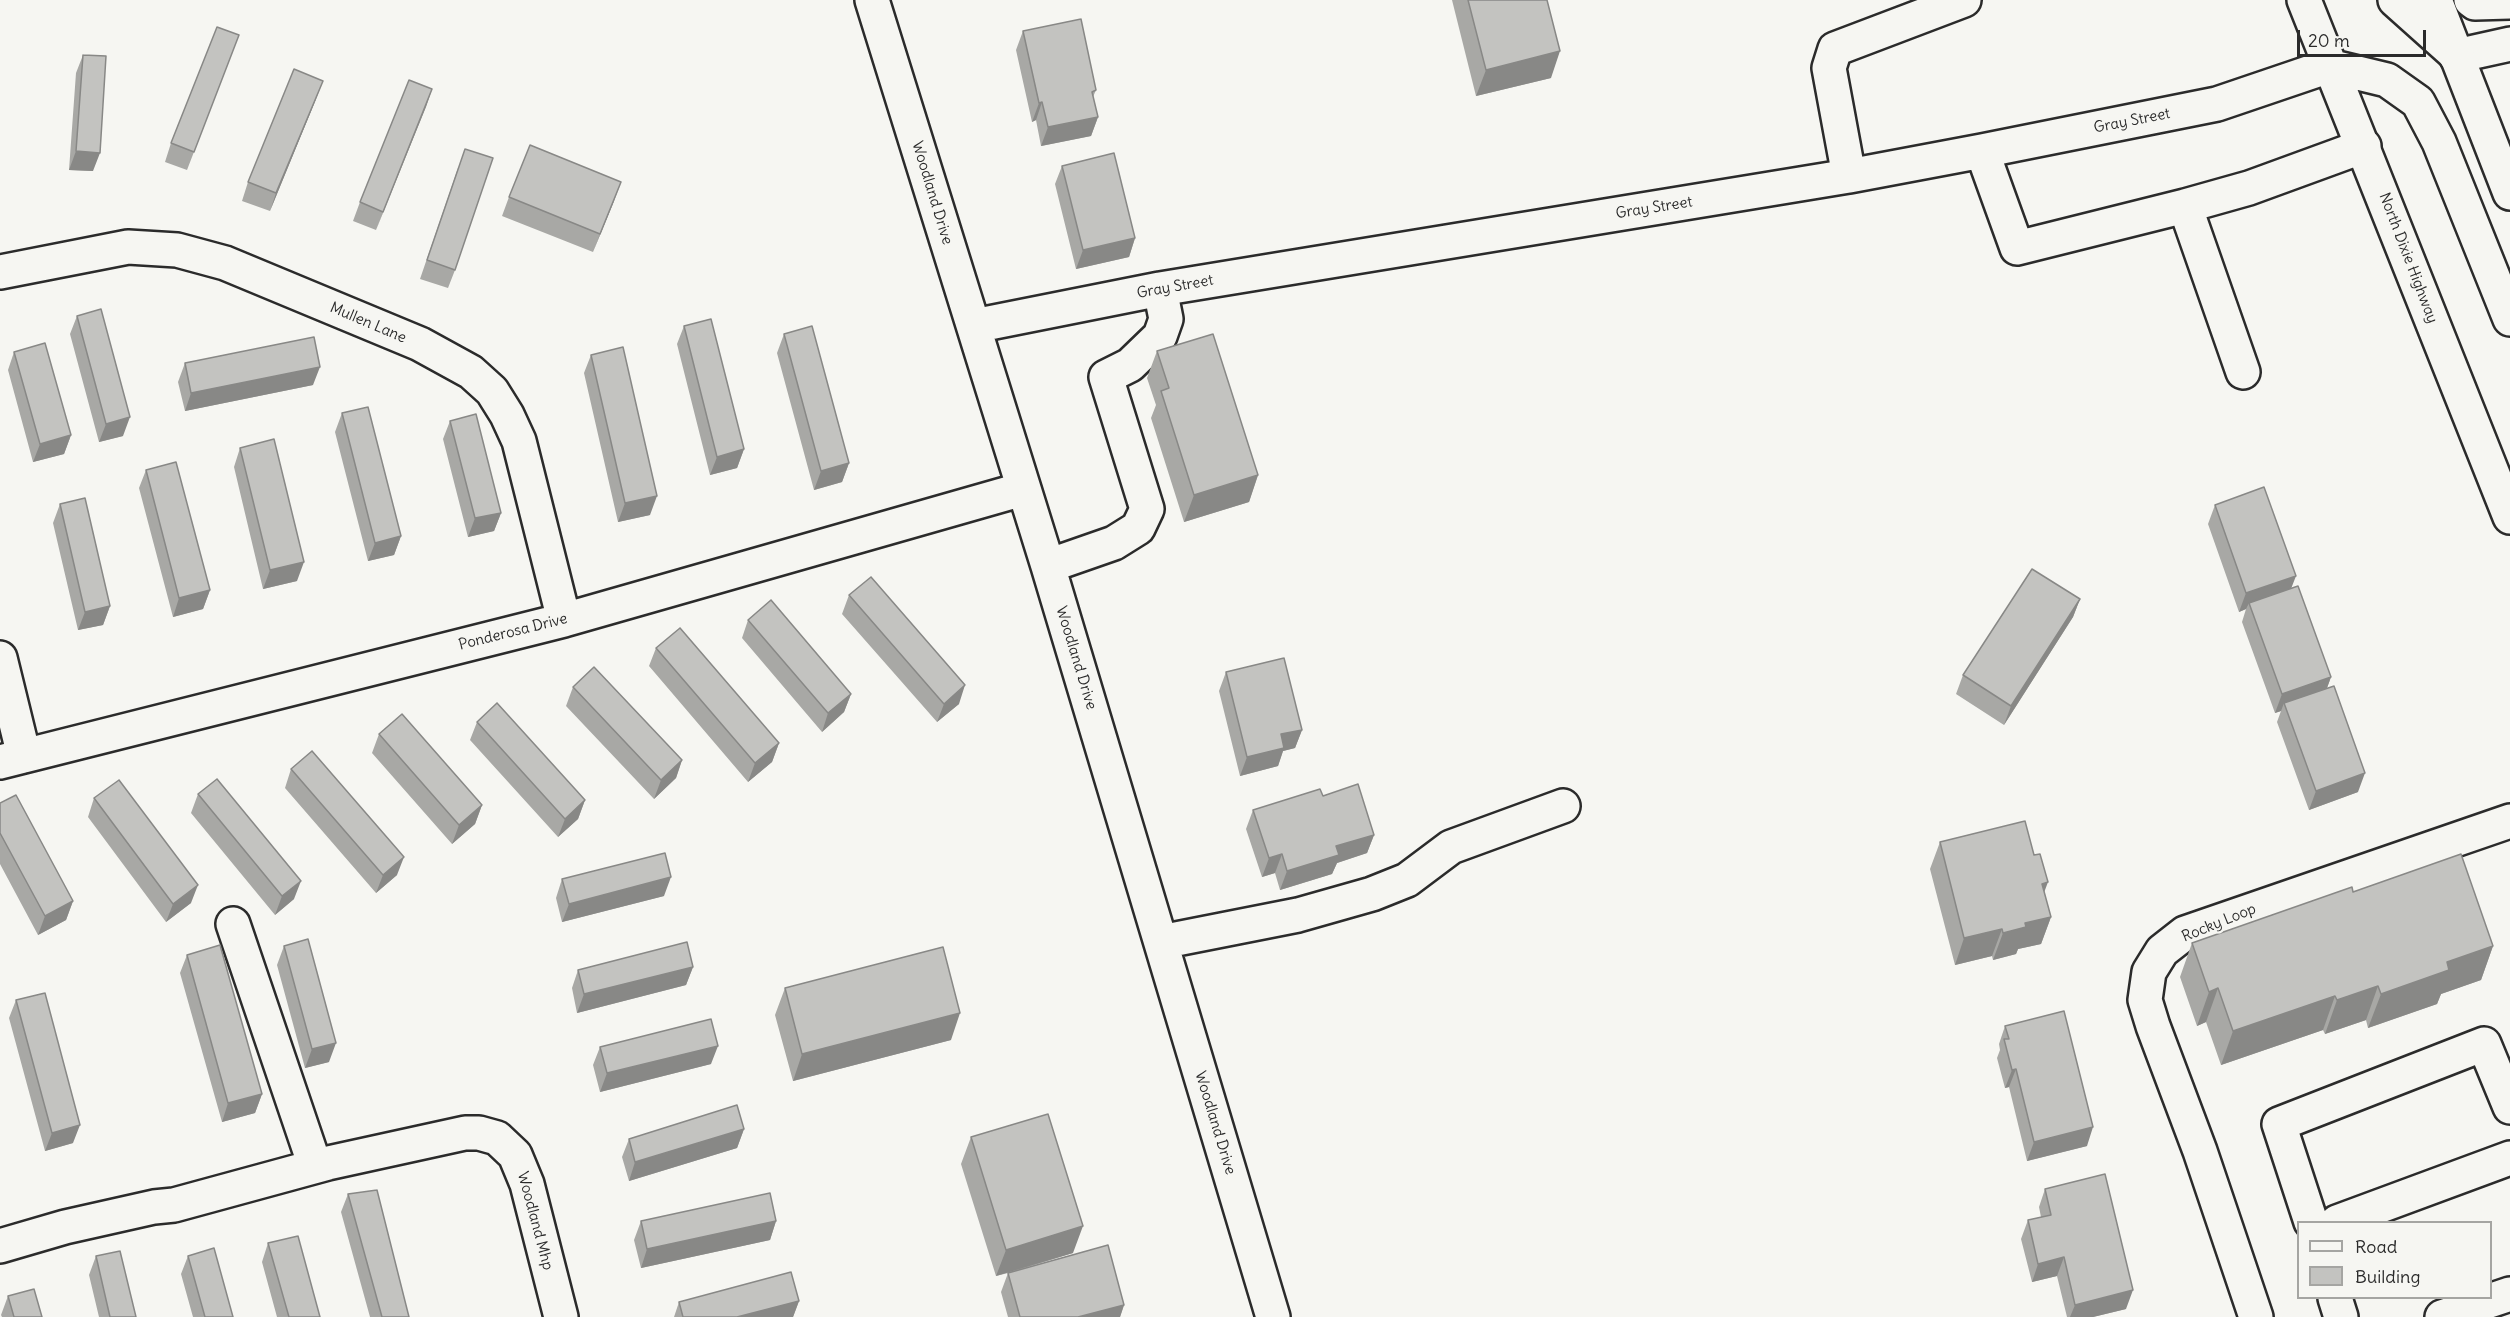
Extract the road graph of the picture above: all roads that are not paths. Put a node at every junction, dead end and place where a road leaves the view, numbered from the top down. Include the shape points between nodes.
1 (872, 0) edge
2 (1964, 0) edge
3 (2304, 0) edge
4 (2395, 0) edge
5 (2434, 0) edge
6 (2470, 0) edge
7 (2510, 2) edge
8 (2510, 44) edge
9 (2456, 56) junction
10 (2329, 66) junction
11 (2364, 146) junction
12 (1982, 151) junction
13 (1849, 176) junction
14 (2510, 193) edge
15 (2185, 206) junction
16 (0, 272) edge
17 (1160, 289) junction
18 (2510, 318) edge
19 (974, 326) junction
20 (2244, 372) dead end
21 (1023, 489) junction
22 (2510, 517) edge
23 (1048, 566) junction
24 (564, 620) junction
25 (0, 658) edge
26 (12, 759) edge
27 (1563, 806) dead end
28 (2510, 821) edge
29 (232, 924) dead end
30 (1161, 942) junction
31 (2510, 1107) edge
32 (2510, 1158) edge
33 (315, 1167) junction
34 (2311, 1221) edge
35 (2340, 1221) edge
36 (0, 1246) edge
37 (2510, 1294) edge
38 (2335, 1299) edge
39 (561, 1317) edge
40 (1273, 1317) edge
41 (2256, 1317) edge
42 (2342, 1317) edge
43 (2442, 1317) edge

1 - 19 main road, Woodland Drive
2 - 13 main road via 1835,49 1828,68
3 - 10 main road, North Dixie Highway
4 - 9 main road
5 - 9 main road
6 - 7 main road
8 - 9 main road
9 - 14 main road
10 - 11 main road, North Dixie Highway
10 - 12 main road, Gray Street via 2217,104
10 - 18 main road via 2387,80 2418,102 2439,142
11 - 15 main road via 2249,188
11 - 22 main road, North Dixie Highway
12 - 13 main road, Gray Street
12 - 15 main road via 2018,248
13 - 17 main road, Gray Street
15 - 20 main road
16 - 24 main road, Mullen Lane via 128,247 177,250 246,272 420,344 471,372 492,391 519,441
17 - 19 main road, Gray Street
17 - 23 main road via 1166,319 1160,336 1130,364 1106,377 1147,509 1138,528 1114,543
19 - 21 main road, Woodland Drive
21 - 23 main road, Woodland Drive
21 - 24 main road, Ponderosa Drive
23 - 30 main road, Woodland Drive
24 - 26 main road, Ponderosa Drive
25 - 26 main road
27 - 30 main road via 1451,847 1407,880 1372,894 1298,915
28 - 41 main road, Rocky Loop via 2185,933 2162,951 2149,972 2145,1000 2153,1026
29 - 33 main road
30 - 40 main road, Woodland Drive
31 - 34 main road via 2484,1044 2279,1124
32 - 35 main road
33 - 36 main road, Woodland Mhp
33 - 39 main road, Woodland Mhp via 465,1133 497,1138 515,1155 527,1184
37 - 43 main road
38 - 42 main road

